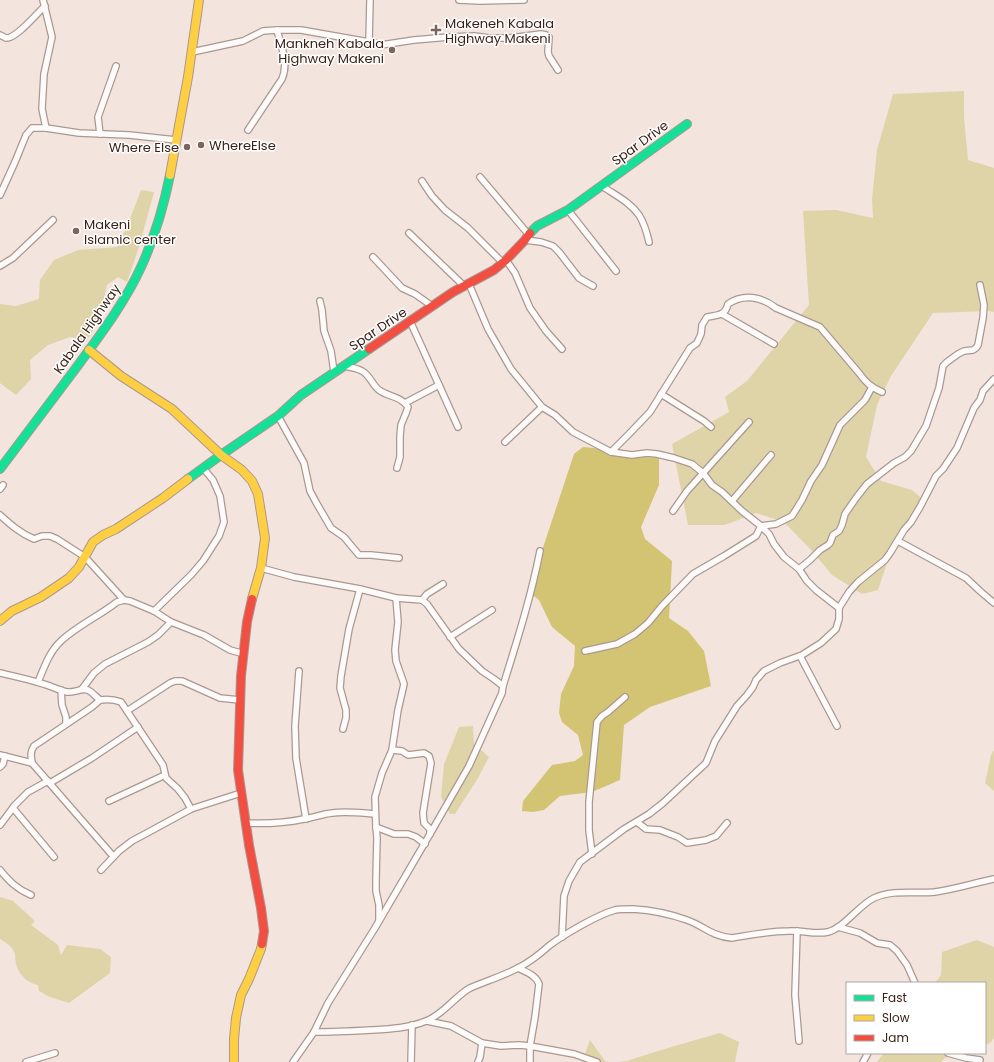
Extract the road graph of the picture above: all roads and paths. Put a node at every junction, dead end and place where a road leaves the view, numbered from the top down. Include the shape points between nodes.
1 (200, 0) edge
2 (370, 0) edge
3 (459, 0) edge
4 (524, 0) edge
5 (44, 3) edge
6 (277, 30) junction
7 (0, 35) edge
8 (369, 42) junction
9 (192, 52) junction
10 (116, 66) dead end
11 (558, 70) dead end
12 (687, 124) dead end
13 (46, 128) junction
14 (248, 130) dead end
15 (100, 134) junction
16 (176, 140) junction
17 (480, 177) dead end
18 (422, 181) dead end
19 (602, 186) junction
20 (0, 195) edge
21 (568, 210) junction
22 (53, 220) dead end
23 (409, 233) dead end
24 (527, 237) junction
25 (649, 242) dead end
26 (373, 257) dead end
27 (505, 261) junction
28 (0, 266) edge
29 (616, 271) dead end
30 (467, 285) junction
31 (980, 285) dead end
32 (593, 286) dead end
33 (320, 301) dead end
34 (432, 306) junction
35 (722, 314) junction
36 (410, 321) junction
37 (774, 344) dead end
38 (562, 349) dead end
39 (88, 350) junction
40 (344, 366) junction
41 (334, 372) junction
42 (994, 379) edge
43 (439, 385) junction
44 (872, 387) junction
45 (882, 392) dead end
46 (661, 394) junction
47 (405, 403) junction
48 (542, 407) junction
49 (278, 416) junction
50 (749, 422) dead end
51 (458, 428) dead end
52 (711, 428) dead end
53 (505, 442) dead end
54 (611, 452) junction
55 (220, 455) junction
56 (771, 455) dead end
57 (203, 468) junction
58 (397, 468) dead end
59 (0, 469) edge
60 (703, 473) junction
61 (732, 501) junction
62 (673, 511) dead end
63 (0, 515) edge
64 (761, 526) junction
65 (898, 541) junction
66 (540, 551) dead end
67 (85, 557) junction
68 (399, 558) dead end
69 (261, 568) junction
70 (799, 569) junction
71 (442, 584) dead end
72 (360, 589) junction
73 (396, 598) junction
74 (124, 600) junction
75 (422, 600) junction
76 (844, 600) junction
77 (829, 601) junction
78 (994, 603) edge
79 (840, 608) junction
80 (492, 610) dead end
81 (154, 611) junction
82 (0, 621) edge
83 (171, 622) junction
84 (450, 637) junction
85 (585, 651) dead end
86 (244, 654) junction
87 (800, 656) junction
88 (299, 671) dead end
89 (0, 673) edge
90 (38, 682) junction
91 (503, 686) junction
92 (82, 689) junction
93 (60, 690) junction
94 (625, 696) dead end
95 (100, 700) junction
96 (240, 700) junction
97 (127, 711) junction
98 (66, 724) junction
99 (836, 726) dead end
100 (138, 727) junction
101 (343, 729) dead end
102 (392, 750) junction
103 (3, 756) edge
104 (32, 763) junction
105 (0, 767) edge
106 (165, 775) junction
107 (49, 782) junction
108 (241, 793) junction
109 (109, 801) dead end
110 (13, 808) junction
111 (191, 808) junction
112 (375, 814) junction
113 (306, 819) junction
114 (637, 822) junction
115 (245, 823) junction
116 (727, 823) dead end
117 (0, 825) edge
118 (376, 827) junction
119 (430, 834) junction
120 (425, 844) junction
121 (592, 854) junction
122 (113, 856) junction
123 (54, 857) dead end
124 (0, 870) edge
125 (101, 870) dead end
126 (994, 878) edge
127 (31, 895) dead end
128 (379, 920) junction
129 (838, 927) junction
130 (797, 931) junction
131 (562, 937) junction
132 (518, 968) junction
133 (915, 982) edge
134 (427, 1021) junction
135 (412, 1025) junction
136 (314, 1032) junction
137 (799, 1041) dead end
138 (482, 1043) junction
139 (530, 1046) junction
140 (55, 1053) dead end
141 (952, 1054) edge
142 (980, 1060) dead end
143 (26, 1062) edge
144 (234, 1062) edge
145 (293, 1062) edge
146 (411, 1062) edge
147 (478, 1062) edge
148 (530, 1062) edge
149 (597, 1062) edge

1 - 9 street, Kabala Highway
2 - 8 street
3 - 4 street
5 - 7 street via 12,37
5 - 13 street via 52,37 44,74 42,109
6 - 8 street via 301,30
6 - 9 street via 263,31 243,41
6 - 14 street via 285,72
8 - 11 street via 381,45 449,37 510,38 541,34 549,37 549,56
9 - 16 street, Kabala Highway
10 - 15 street via 98,117
12 - 19 street, Spar Drive
13 - 15 street
13 - 20 street via 32,128 26,135
15 - 16 street
16 - 39 street, Kabala Highway via 165,200 142,265 114,316
17 - 24 street
18 - 27 street via 445,210
19 - 21 street, Spar Drive
19 - 25 street via 639,215
21 - 24 street, Spar Drive via 537,226
21 - 29 street
22 - 28 street via 13,258
23 - 30 street
24 - 27 street, Spar Drive
24 - 32 street via 553,246 579,278
26 - 34 street via 402,288
27 - 30 street, Spar Drive
27 - 38 street via 515,273 530,308
30 - 34 street, Spar Drive
30 - 48 street via 511,369
31 - 70 street via 984,305 978,345 973,350 958,354 944,366 926,426 917,442 905,457 867,484 830,543
33 - 41 street
34 - 36 street, Spar Drive
35 - 37 street
35 - 44 street via 733,300 758,298 820,326
35 - 46 street via 708,316 702,325 697,343 690,348
36 - 40 street, Spar Drive
36 - 43 street
39 - 55 street via 172,410
39 - 59 street, Kabala Highway
40 - 41 street, Spar Drive
40 - 47 street via 362,370 379,391
41 - 49 street, Spar Drive via 301,395
42 - 65 street via 983,391 957,448 944,469 936,476
43 - 47 street
43 - 51 street
44 - 45 street
44 - 64 street via 865,400 840,425 822,465 792,516 776,524
46 - 52 street
46 - 54 street via 650,412
47 - 58 street via 408,407 401,425
48 - 53 street
48 - 54 street via 573,432
49 - 55 street, Spar Drive
49 - 68 street via 304,463 310,491 331,528 359,555
50 - 60 street
54 - 60 street via 632,455 647,453 674,458 692,464
55 - 57 street, Spar Drive
55 - 69 street via 242,470 252,481 258,494 265,538
56 - 61 street
57 - 67 street, Spar Drive via 158,502 116,529 103,534 93,542
57 - 81 street via 213,480 220,496 224,522 219,536 203,561
60 - 61 street via 712,485
60 - 62 street
61 - 64 street
63 - 67 street via 25,535 34,539 50,536
64 - 70 street via 784,557
64 - 85 street via 756,536 693,574 635,634 617,644
65 - 76 street via 885,560 858,582
65 - 78 street via 966,578
66 - 91 street via 533,586
67 - 74 street
67 - 82 street, Spar Drive via 70,578 41,597 12,611
69 - 72 street
69 - 86 street via 249,610
70 - 77 street
71 - 75 street
72 - 73 street
72 - 101 street via 349,629 341,676 340,688 346,710
73 - 75 street
73 - 102 street via 396,661 404,684
74 - 81 street
74 - 90 street via 117,602 60,642 49,657
75 - 84 street
76 - 77 street
76 - 79 street
77 - 79 street
79 - 87 street via 836,629 821,643
80 - 84 street
81 - 83 street
83 - 86 street
83 - 92 street via 148,642 105,664 94,673
84 - 91 street via 482,671
86 - 96 street
87 - 99 street
87 - 114 street via 780,663 760,675 715,740 706,763 663,803
88 - 113 street via 295,726 296,758
89 - 90 street
90 - 93 street
91 - 119 street via 470,766
92 - 93 street via 75,692
92 - 95 street via 91,692
93 - 98 street
94 - 121 street via 597,722 589,802
95 - 97 street via 115,699 121,702
95 - 98 street
96 - 97 street via 220,698 182,681 175,681
96 - 108 street via 238,770
97 - 100 street
98 - 104 street via 34,746 31,751
100 - 106 street via 163,765
100 - 107 street via 92,758
102 - 112 street via 377,786
102 - 119 street via 402,751 408,755 424,753 428,756 431,763 423,813 424,823 430,829
103 - 104 street
103 - 105 street via 4,764
104 - 107 street
106 - 109 street
106 - 111 street
107 - 110 street via 28,792
107 - 122 street
108 - 111 street
108 - 115 street
110 - 117 street
110 - 123 street
111 - 122 street
112 - 113 street via 333,813
112 - 118 street
113 - 115 street via 282,823
114 - 116 street via 646,829 660,830 687,843 716,836
114 - 121 street
115 - 144 street via 264,931 261,949 241,995 236,1018
118 - 120 street via 394,834 408,834
118 - 128 street
119 - 120 street
120 - 128 street
121 - 131 street via 580,862 569,881 564,896
122 - 125 street
124 - 127 street via 12,884
126 - 129 street via 934,892 882,895 866,903
128 - 136 street via 328,1003
129 - 130 street via 822,933
129 - 133 street via 860,933 878,943 890,945 907,964
130 - 131 street via 732,938 709,932 698,925 662,913 620,909 598,917
130 - 137 street via 795,995
131 - 132 street via 536,958
132 - 134 street via 464,991 448,1007
132 - 139 street via 535,977 539,984
134 - 135 street
134 - 138 street via 450,1026
135 - 136 street via 393,1029
135 - 146 street
136 - 145 street
138 - 139 street
138 - 147 street
139 - 148 street
139 - 149 street via 574,1054
140 - 143 street
141 - 142 street

